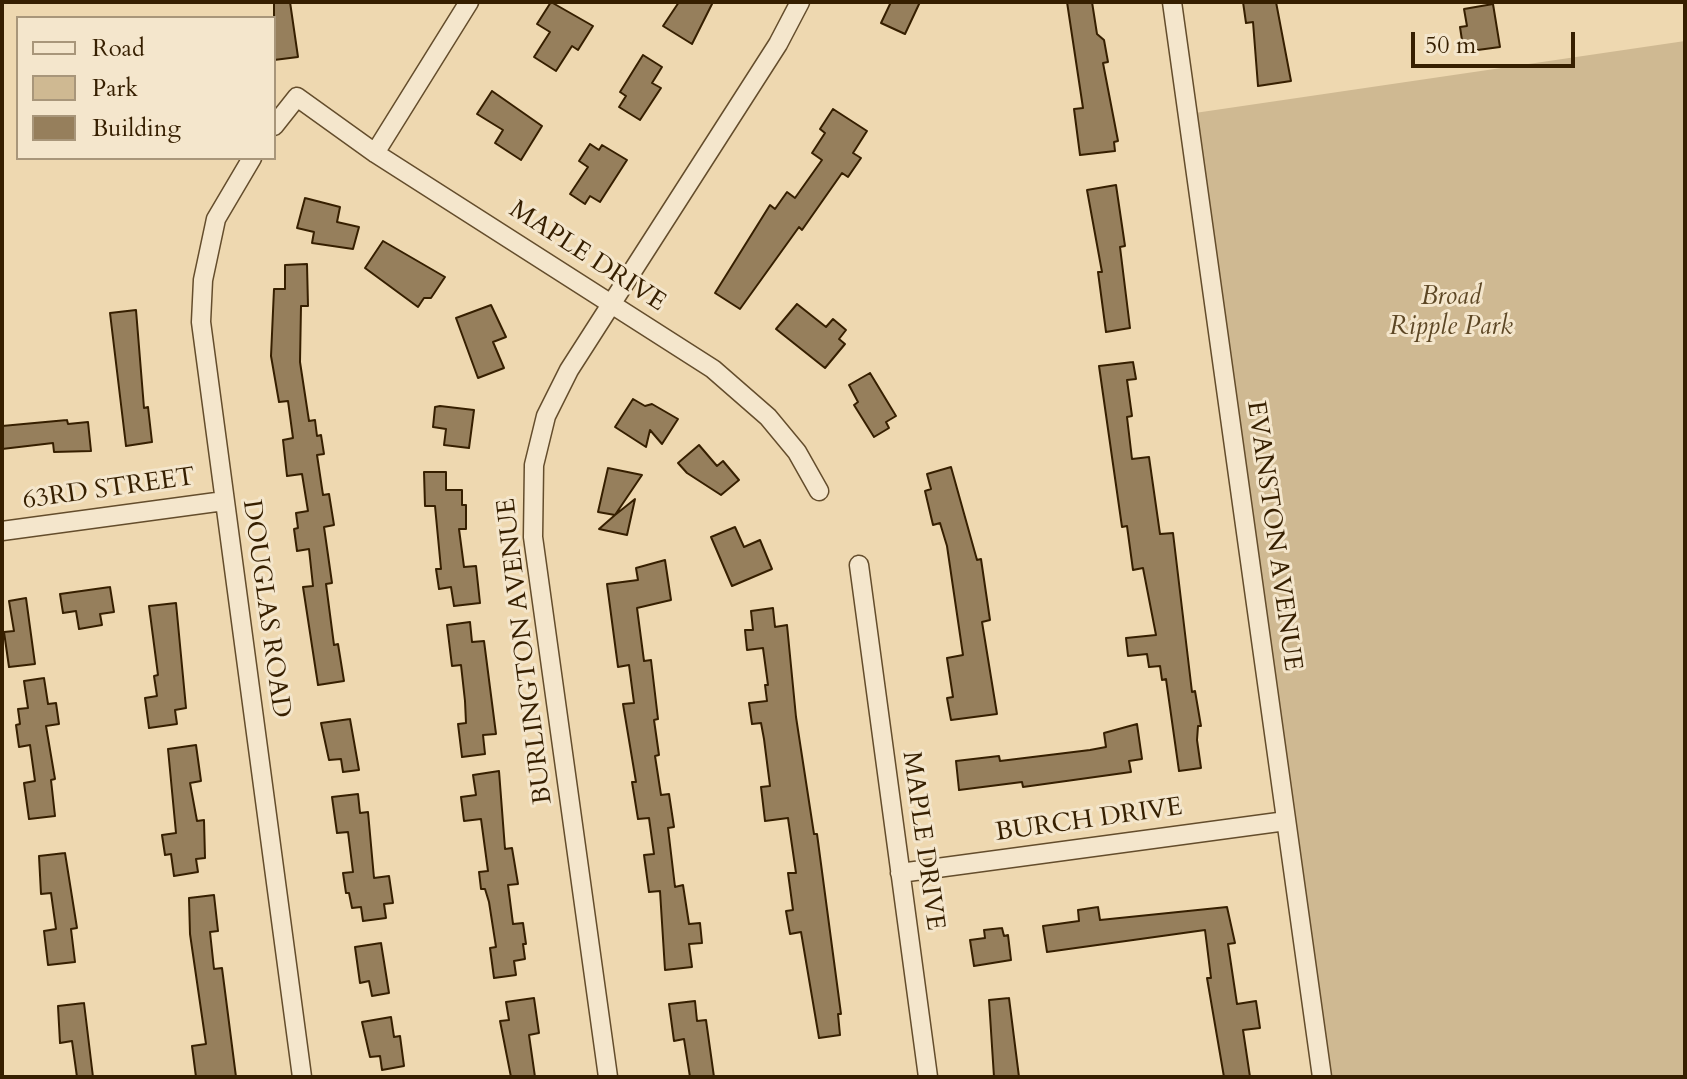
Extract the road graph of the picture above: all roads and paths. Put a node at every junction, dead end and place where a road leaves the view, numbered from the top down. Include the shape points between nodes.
1 (469, 2) edge
2 (800, 2) edge
3 (1172, 2) edge
4 (276, 123) edge
5 (375, 153) junction
6 (251, 160) edge
7 (610, 303) junction
8 (819, 491) dead end
9 (224, 501) junction
10 (2, 531) edge
11 (859, 565) dead end
12 (1286, 821) junction
13 (900, 873) junction
14 (302, 1077) edge
15 (608, 1077) edge
16 (928, 1077) edge
17 (1322, 1077) edge

1 - 5 street
2 - 7 street, BURLINGTON AVENUE
3 - 12 street, EVANSTON AVENUE
4 - 5 street, MAPLE DRIVE via 297,97
5 - 7 street, MAPLE DRIVE
6 - 9 street, DOUGLAS ROAD via 216,219 203,280 202,341
7 - 8 street, MAPLE DRIVE via 747,396 788,440
7 - 15 street, BURLINGTON AVENUE via 546,416 531,497
9 - 10 street, 63RD STREET
9 - 14 street, DOUGLAS ROAD
11 - 13 street, MAPLE DRIVE
12 - 13 street, BURCH DRIVE
12 - 17 street, EVANSTON AVENUE
13 - 16 street, MAPLE DRIVE

